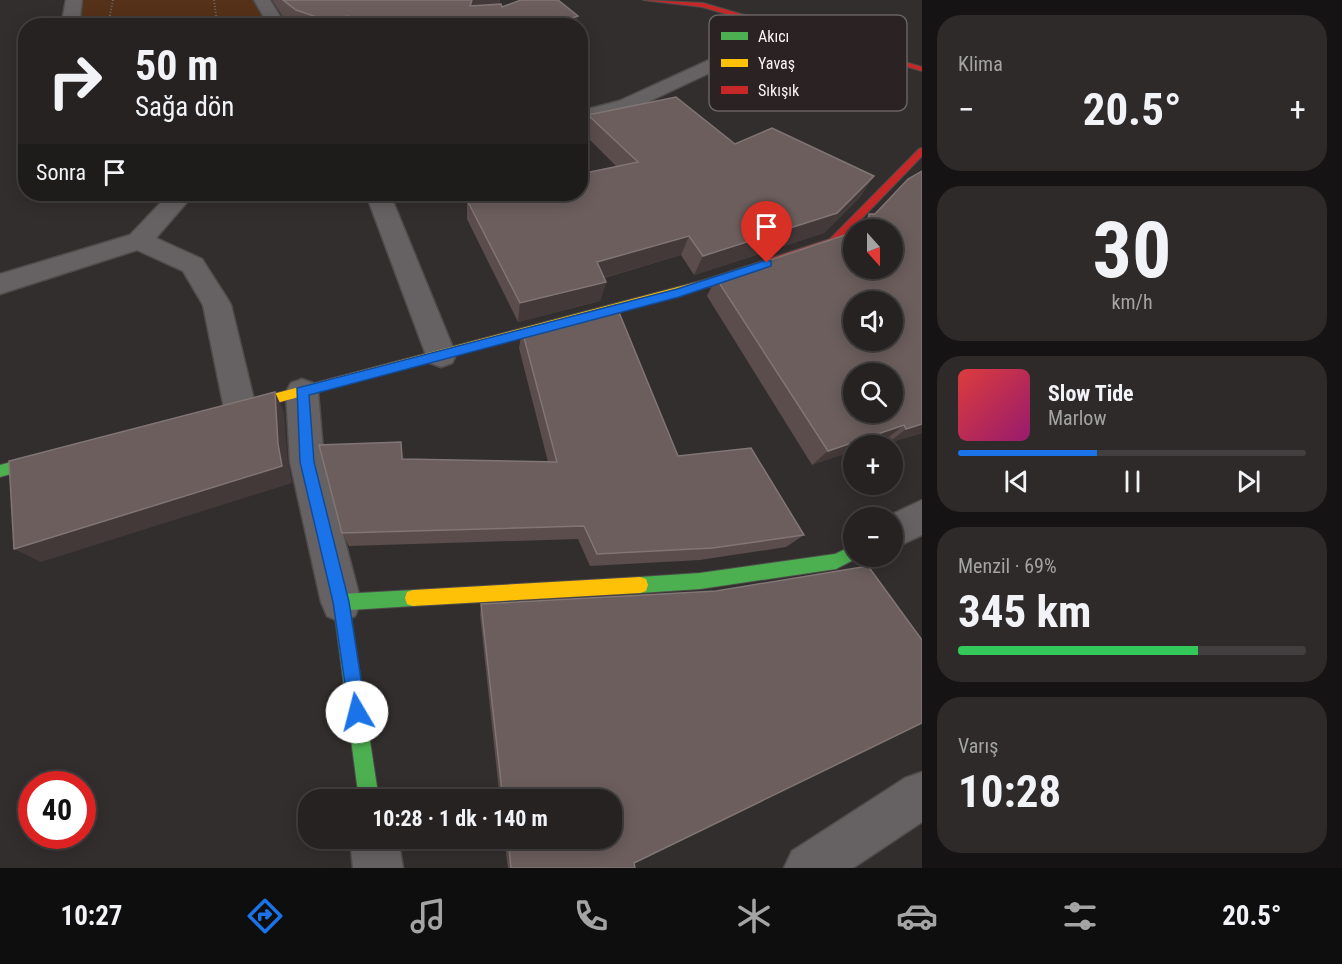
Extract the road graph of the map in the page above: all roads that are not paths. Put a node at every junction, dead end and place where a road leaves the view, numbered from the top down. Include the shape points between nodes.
1 (74, 0) edge
2 (262, 0) edge
3 (646, 0) edge
4 (736, 15) edge
5 (71, 18) edge
6 (273, 18) edge
7 (907, 65) edge
8 (709, 66) edge
9 (922, 69) edge
10 (588, 116) edge
11 (922, 151) edge
12 (176, 201) edge
13 (381, 201) edge
14 (139, 241) junction
15 (0, 284) edge
16 (441, 355) junction
17 (302, 392) junction
18 (228, 411) joint
19 (68, 453) edge
20 (0, 471) edge
21 (922, 517) edge
22 (903, 526) edge
23 (843, 558) edge
24 (341, 602) junction
25 (367, 789) edge
26 (922, 795) edge
27 (375, 849) edge
28 (378, 868) edge
29 (808, 868) edge

1 - 5 street
2 - 6 street
3 - 4 street via 703,5
7 - 9 street
8 - 10 street via 626,105
11 - 16 street via 834,241 679,293
12 - 14 street
13 - 16 street
14 - 15 street
14 - 18 street via 193,265 217,305
16 - 17 street
17 - 18 street
17 - 24 street via 307,462
19 - 20 street
21 - 22 street
23 - 24 street via 700,581
24 - 25 street
26 - 29 street
27 - 28 street

